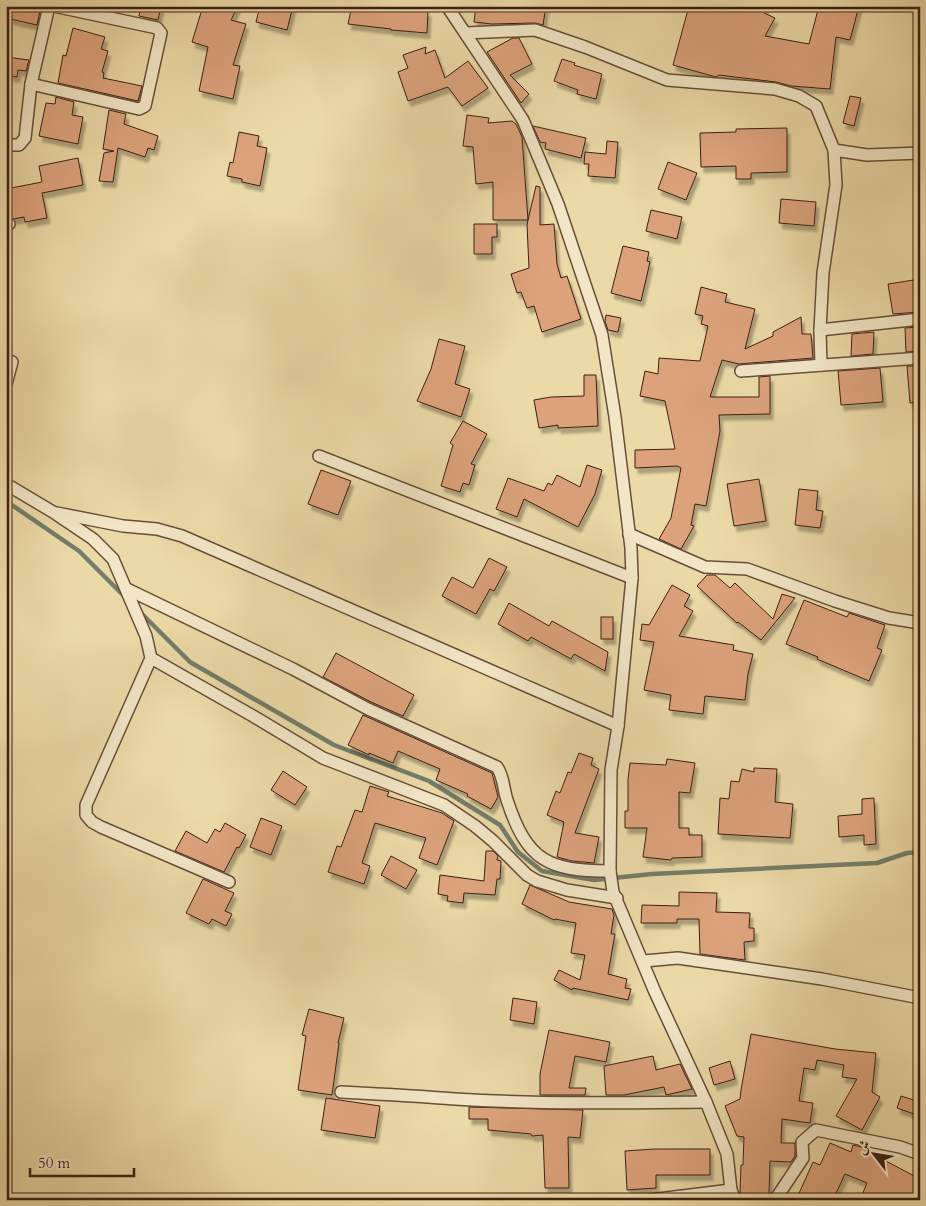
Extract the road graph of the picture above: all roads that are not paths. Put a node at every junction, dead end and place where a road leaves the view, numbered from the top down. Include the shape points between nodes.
1 (49, 6) edge
2 (54, 6) edge
3 (447, 6) edge
4 (466, 33) junction
5 (31, 84) junction
6 (6, 145) edge
7 (834, 150) junction
8 (920, 153) edge
9 (920, 319) edge
10 (820, 330) junction
11 (920, 358) edge
12 (6, 360) edge
13 (821, 365) junction
14 (741, 371) dead end
15 (6, 384) edge
16 (319, 456) dead end
17 (6, 484) edge
18 (53, 512) junction
19 (629, 534) junction
20 (632, 578) junction
21 (127, 589) junction
22 (920, 623) edge
23 (150, 658) junction
24 (618, 726) junction
25 (610, 873) junction
26 (229, 882) dead end
27 (615, 895) junction
28 (644, 961) junction
29 (920, 998) edge
30 (341, 1092) dead end
31 (706, 1102) junction
32 (920, 1154) edge
33 (733, 1195) edge
34 (650, 1200) edge
35 (775, 1200) edge

1 - 5 street
2 - 5 street via 157,28 161,33 145,106 138,109
3 - 4 street
4 - 7 street via 535,30 667,80 775,89 799,96 816,106
4 - 19 street via 523,120 558,204 602,335
5 - 6 street via 25,138 19,146
7 - 8 street via 867,155
7 - 10 street via 836,185 823,273
9 - 10 street
10 - 13 street
11 - 13 street
12 - 15 street via 12,362
13 - 14 street
16 - 20 street
17 - 18 street
18 - 21 street via 92,539 113,559
18 - 24 street via 182,536
19 - 20 street
19 - 22 street via 705,567 746,569 889,618
20 - 24 street
21 - 23 street via 146,636
21 - 25 street via 368,709 497,767 519,832 536,854 553,865
23 - 26 street via 86,805 86,815 92,822
23 - 27 street via 324,758 444,806 475,826 537,881 567,890
24 - 25 street via 611,770
25 - 27 street
27 - 28 street
28 - 29 street via 678,958 822,978
28 - 31 street
30 - 31 street via 455,1099
31 - 33 street via 727,1154
32 - 35 street via 816,1130 802,1142 803,1158
33 - 34 street

